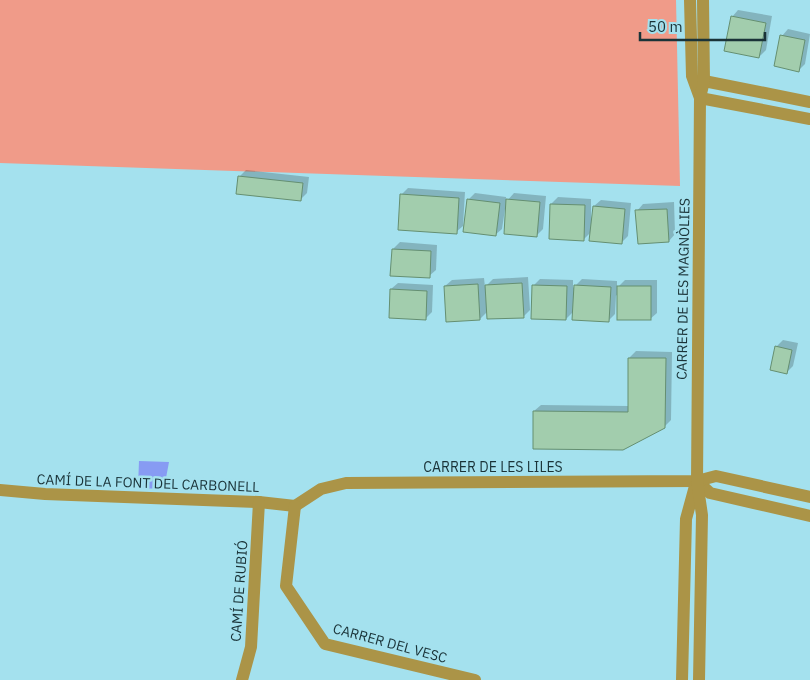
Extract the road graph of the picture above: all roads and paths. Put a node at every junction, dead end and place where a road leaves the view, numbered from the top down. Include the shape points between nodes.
1 (690, 0) edge
2 (703, 0) edge
3 (704, 82) junction
4 (700, 98) junction
5 (810, 102) edge
6 (810, 119) edge
7 (696, 481) junction
8 (0, 490) edge
9 (810, 497) edge
10 (259, 502) junction
11 (295, 506) junction
12 (810, 516) edge
13 (242, 680) edge
14 (475, 680) edge
15 (682, 680) edge
16 (699, 680) edge

1 - 4 street, CARRER DE LES MAGNÒLIES via 692,76
2 - 3 street, CARRER DE LES MAGNÒLIES
3 - 4 street, CARRER DE LES MAGNÒLIES
3 - 5 street
4 - 6 street
4 - 7 street, CARRER DE LES MAGNÒLIES
7 - 9 street, CARRER DE LES LILES via 716,476
7 - 11 street, CARRER DE LES LILES via 346,483 322,489
7 - 12 street via 710,493
7 - 15 street, CARRER DE LES MAGNÒLIES via 686,519
7 - 16 street, CARRER DE LES MAGNÒLIES via 702,515
8 - 10 street, CAMÍ DE LA FONT DEL CARBONELL
10 - 11 street, CAMÍ DE LA FONT DEL CARBONELL
10 - 13 street, CAMÍ DE RUBIÓ via 251,647
11 - 14 street, CARRER DEL VESC via 286,586 325,644

